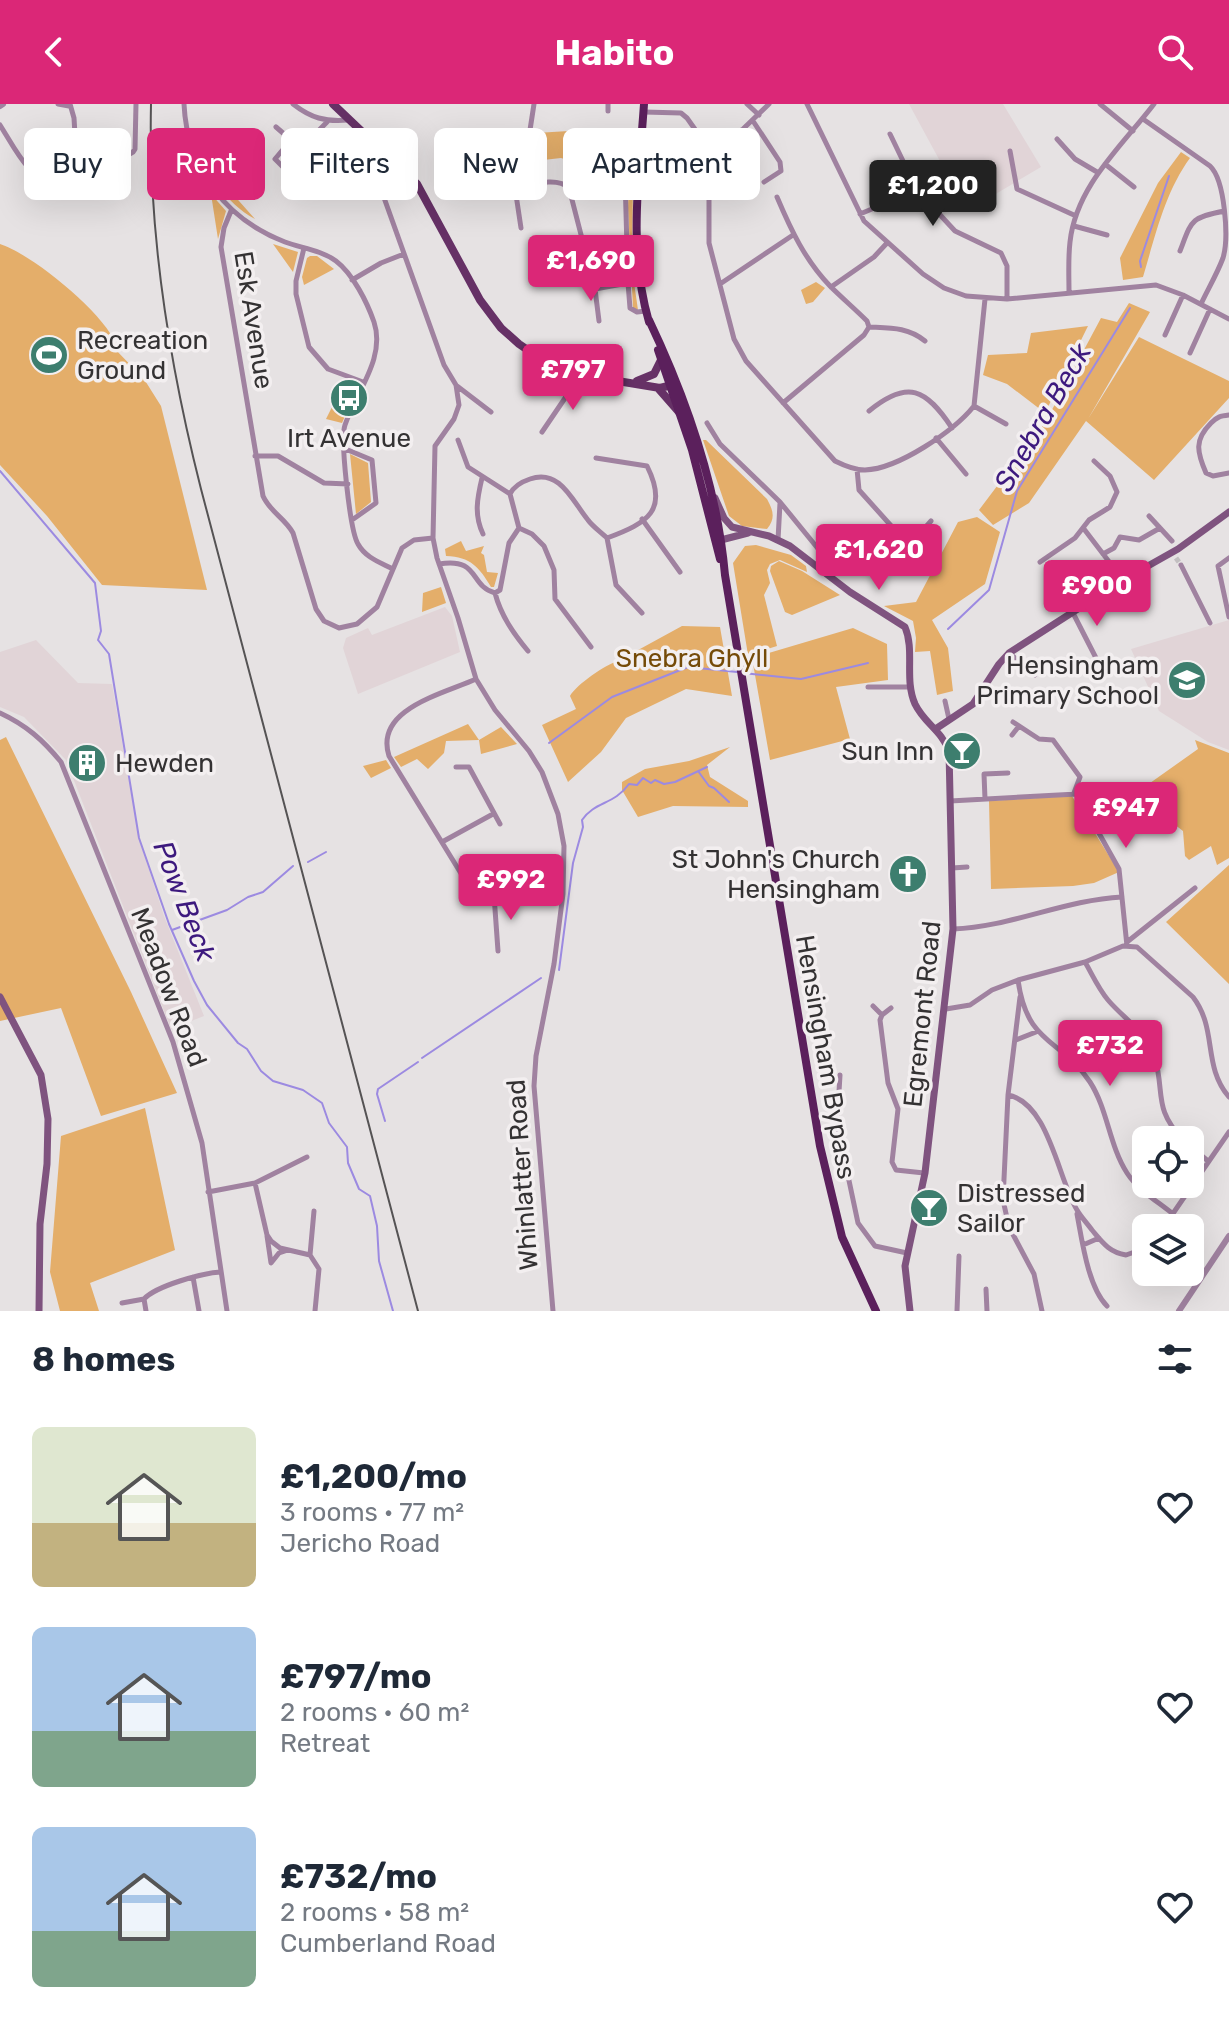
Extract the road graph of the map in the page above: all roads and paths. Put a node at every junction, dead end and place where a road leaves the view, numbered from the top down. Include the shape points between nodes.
1 (58, 104) edge
2 (136, 104) edge
3 (184, 104) edge
4 (293, 104) edge
5 (333, 104) edge
6 (534, 104) edge
7 (747, 104) edge
8 (769, 104) edge
9 (807, 104) edge
10 (1100, 104) edge
11 (1154, 104) edge
12 (70, 105) edge
13 (643, 108) edge
14 (759, 115) junction
15 (1143, 119) junction
16 (348, 120) junction
17 (753, 121) junction
18 (327, 122) junction
19 (0, 125) edge
20 (276, 127) dead end
21 (75, 128) edge
22 (356, 128) edge
23 (530, 128) edge
24 (693, 128) edge
25 (744, 128) edge
26 (1133, 131) junction
27 (890, 134) dead end
28 (1057, 139) dead end
29 (131, 151) edge
30 (1010, 151) dead end
31 (24, 162) edge
32 (1105, 164) junction
33 (1097, 172) junction
34 (764, 182) dead end
35 (547, 184) edge
36 (418, 187) edge
37 (1134, 187) dead end
38 (917, 190) junction
39 (777, 197) dead end
40 (385, 200) edge
41 (517, 200) edge
42 (626, 200) edge
43 (709, 200) edge
44 (231, 211) junction
45 (1224, 211) junction
46 (860, 214) junction
47 (1076, 216) junction
48 (1074, 226) junction
49 (521, 228) dead end
50 (793, 235) junction
51 (1107, 235) dead end
52 (887, 243) junction
53 (304, 248) junction
54 (1180, 251) dead end
55 (404, 254) junction
56 (352, 280) junction
57 (628, 283) junction
58 (720, 284) junction
59 (831, 287) junction
60 (595, 289) junction
61 (1069, 292) junction
62 (1183, 295) junction
63 (985, 299) junction
64 (1007, 299) junction
65 (1201, 304) junction
66 (1210, 309) junction
67 (647, 316) junction
68 (1229, 319) edge
69 (599, 321) dead end
70 (869, 327) junction
71 (1165, 331) dead end
72 (925, 341) dead end
73 (1190, 353) dead end
74 (661, 360) junction
75 (673, 372) junction
76 (580, 376) junction
77 (363, 382) junction
78 (632, 383) junction
79 (456, 385) junction
80 (666, 386) junction
81 (680, 390) junction
82 (783, 403) junction
83 (974, 406) junction
84 (869, 411) dead end
85 (491, 412) dead end
86 (1229, 415) edge
87 (707, 423) dead end
88 (1006, 424) dead end
89 (952, 428) junction
90 (542, 432) dead end
91 (936, 438) junction
92 (458, 440) dead end
93 (343, 448) junction
94 (255, 456) junction
95 (596, 458) dead end
96 (1094, 461) dead end
97 (857, 469) junction
98 (1229, 473) edge
99 (966, 474) dead end
100 (482, 478) junction
101 (708, 481) junction
102 (348, 484) junction
103 (510, 494) junction
104 (780, 502) junction
105 (1149, 516) dead end
106 (1228, 516) edge
107 (642, 519) junction
108 (352, 520) junction
109 (931, 521) dead end
110 (519, 528) junction
111 (1160, 528) junction
112 (1084, 529) junction
113 (737, 530) junction
114 (750, 532) junction
115 (483, 534) dead end
116 (433, 538) junction
117 (607, 538) junction
118 (719, 538) junction
119 (778, 540) junction
120 (1172, 541) dead end
121 (1103, 554) junction
122 (1229, 558) edge
123 (1040, 562) dead end
124 (439, 564) junction
125 (1181, 565) tunnel mouth
126 (833, 567) dead end
127 (391, 568) junction
128 (680, 572) dead end
129 (1123, 580) junction
130 (495, 593) junction
131 (1072, 612) junction
132 (642, 613) dead end
133 (1229, 617) edge
134 (1210, 623) dead end
135 (591, 647) dead end
136 (528, 651) dead end
137 (1009, 653) junction
138 (1096, 658) dead end
139 (1035, 675) dead end
140 (476, 679) junction
141 (868, 687) dead end
142 (910, 687) junction
143 (945, 701) dead end
144 (0, 713) edge
145 (949, 719) junction
146 (1013, 722) dead end
147 (1019, 726) junction
148 (937, 728) junction
149 (1012, 735) dead end
150 (456, 767) dead end
151 (1008, 773) dead end
152 (1073, 793) junction
153 (985, 799) junction
154 (950, 801) junction
155 (493, 814) junction
156 (500, 824) dead end
157 (442, 842) junction
158 (967, 867) dead end
159 (951, 868) junction
160 (1195, 888) dead end
161 (563, 894) junction
162 (494, 895) junction
163 (1122, 897) junction
164 (953, 929) junction
165 (1127, 944) junction
166 (498, 951) dead end
167 (1085, 962) junction
168 (1018, 980) junction
169 (0, 997) edge
170 (1020, 997) junction
171 (873, 1006) dead end
172 (891, 1008) dead end
173 (946, 1009) junction
174 (882, 1015) junction
175 (1036, 1032) junction
176 (1016, 1040) junction
177 (840, 1075) dead end
178 (1008, 1095) junction
179 (1229, 1097) edge
180 (1172, 1126) edge
181 (1229, 1132) edge
182 (307, 1157) dead end
183 (1204, 1158) edge
184 (1208, 1161) junction
185 (925, 1173) junction
186 (255, 1183) junction
187 (208, 1192) junction
188 (1076, 1210) junction
189 (314, 1211) dead end
190 (1173, 1214) joint
191 (267, 1235) junction
192 (1229, 1236) edge
193 (1099, 1238) junction
194 (1083, 1245) junction
195 (288, 1250) junction
196 (907, 1253) junction
197 (1132, 1254) edge
198 (310, 1255) junction
199 (959, 1256) dead end
200 (221, 1272) junction
201 (193, 1277) junction
202 (986, 1289) dead end
203 (144, 1299) junction
204 (122, 1303) dead end
205 (1107, 1306) dead end
206 (910, 1309) edge
207 (39, 1311) edge
208 (146, 1311) edge
209 (199, 1311) edge
210 (227, 1311) edge
211 (315, 1311) edge
212 (553, 1311) edge
213 (876, 1311) edge
214 (957, 1311) edge
215 (987, 1311) edge
216 (1042, 1311) edge
217 (1179, 1311) edge

1 - 12 street
2 - 29 street
3 - 44 street via 198,165
4 - 18 street
5 - 16 main road
6 - 23 street
7 - 14 street
8 - 14 street
9 - 46 street
10 - 26 street
11 - 15 street
12 - 21 street
13 - 24 street via 684,115
13 - 67 highway via 635,232
14 - 17 street
15 - 26 street
15 - 45 street via 1215,171
16 - 18 street
16 - 22 main road
17 - 25 street
17 - 34 street via 780,162 781,171
18 - 20 street via 283,167 275,159 291,140
19 - 31 street
26 - 32 street
27 - 38 street
28 - 33 street
30 - 47 street via 1017,189
32 - 33 street
32 - 37 street
33 - 47 street
35 - 60 street via 569,188
36 - 76 main road via 501,328 538,358
38 - 46 street
38 - 64 street via 955,231 1001,253 1007,266
39 - 50 street
40 - 55 street
41 - 49 street
42 - 57 street
43 - 58 street via 709,243
44 - 53 street via 269,235
44 - 94 street, Esk Avenue via 221,247
45 - 54 street via 1199,216
45 - 65 street via 1225,253
46 - 52 street
47 - 48 street
48 - 51 street
48 - 61 street
50 - 58 street
50 - 59 street
52 - 59 street
52 - 63 street via 944,288
53 - 56 street via 331,257
53 - 77 street via 296,294 309,347 328,369
55 - 56 street
55 - 79 street
56 - 77 street via 376,331
57 - 60 street
57 - 67 street via 630,308
58 - 82 street via 734,339
59 - 70 street
60 - 69 street
61 - 62 street via 1156,285
61 - 64 street
62 - 65 street
62 - 71 street
63 - 64 street
63 - 83 street
65 - 66 street
66 - 68 street
66 - 73 street
67 - 74 highway
67 - 75 highway
70 - 72 street via 899,328
70 - 82 street
74 - 78 main road via 654,374
74 - 80 highway
75 - 80 main road
75 - 81 highway
76 - 78 main road
76 - 90 street
77 - 93 street via 345,424
78 - 80 main road
79 - 85 street
79 - 116 street, Whinlatter Road via 458,412 435,446
80 - 81 main road
80 - 118 highway
81 - 101 highway
82 - 97 street via 835,461
83 - 88 street
83 - 89 street
84 - 89 street via 896,394 914,391 928,397
86 - 98 street via 1217,417 1198,441 1206,473
87 - 104 street via 720,444
89 - 91 street
91 - 97 street via 882,467
91 - 99 street
92 - 100 street via 468,467
93 - 102 street
93 - 108 street via 367,456 373,465 376,503
94 - 102 street via 287,459 324,483
94 - 127 street via 263,496 270,511 293,533 324,621 349,628 364,620 377,607
95 - 107 street via 647,466 657,504
96 - 112 street via 1117,492 1110,507
97 - 109 street via 859,490 903,539 917,537
100 - 103 street
100 - 115 street via 477,520
101 - 113 main road via 724,518
101 - 118 highway
102 - 108 street
103 - 110 street
103 - 117 street via 515,486 538,477 562,484
104 - 119 street
104 - 126 street
105 - 111 street
106 - 129 main road via 1174,555
107 - 117 street
107 - 128 street
108 - 127 street via 362,550
110 - 130 street via 509,543 503,585
110 - 135 street via 544,546 554,570 555,599 589,637
111 - 120 street
111 - 121 street via 1139,540 1120,537
112 - 121 street
112 - 123 street
113 - 114 main road
113 - 118 main road
114 - 118 main road
114 - 119 main road
116 - 124 street, Whinlatter Road
116 - 127 street via 408,543
117 - 132 street via 616,585
118 - 213 highway, Hensingham Bypass via 831,1199
119 - 142 main road via 905,627
121 - 129 street
122 - 133 street via 1218,566
124 - 130 street via 467,565
124 - 140 street, Whinlatter Road
125 - 134 street
129 - 131 main road
130 - 136 street via 498,607
131 - 137 main road
131 - 138 street
137 - 139 street
137 - 145 main road via 973,704
140 - 157 street via 401,713 388,734 389,756
140 - 161 street, Whinlatter Road via 549,787 562,831
141 - 142 street
142 - 148 main road, Egremont Road via 924,718
143 - 145 street
144 - 187 street, Meadow Road via 43,740 61,762 173,1042 202,1143
145 - 148 main road
146 - 147 street
147 - 149 street
147 - 152 street via 1039,739 1053,740 1080,777
148 - 154 main road, Egremont Road via 949,751
150 - 155 street via 469,767
151 - 153 street via 984,774
152 - 153 street
152 - 163 street via 1119,869
153 - 154 street
154 - 159 main road, Egremont Road
155 - 156 street
155 - 157 street
157 - 162 street via 470,886
158 - 159 street
159 - 164 main road, Egremont Road
160 - 165 street
161 - 162 street
161 - 212 street, Whinlatter Road via 534,1086
162 - 166 street
163 - 164 street via 991,926
163 - 165 street
164 - 173 main road, Egremont Road
165 - 167 street
165 - 179 street via 1141,949 1200,1006 1216,1079
167 - 168 street
167 - 180 street via 1108,1000 1150,1047 1165,1116
168 - 170 street
168 - 173 street via 970,1005
169 - 207 main road via 41,1075 48,1119
170 - 175 street
170 - 176 street
171 - 174 street
172 - 174 street
173 - 185 main road, Egremont Road
174 - 185 street via 888,1083 898,1109 892,1162 896,1170
175 - 176 street
175 - 190 street via 1088,1080 1128,1175
176 - 178 street
177 - 196 street via 837,1124 858,1223 875,1246
178 - 188 street via 1020,1097 1032,1110
178 - 216 street via 1003,1200 1009,1227 1034,1274
181 - 184 street
182 - 186 street
183 - 184 street
184 - 190 street
185 - 196 main road, Egremont Road
186 - 187 street
186 - 191 street
187 - 200 street, Meadow Road
188 - 193 street
188 - 194 street
189 - 198 street
191 - 195 street
191 - 195 street via 271,1263
192 - 217 street
193 - 194 street
193 - 197 street via 1118,1253
194 - 205 street via 1099,1298
195 - 198 street
196 - 206 main road, Egremont Road
198 - 211 street via 319,1269
199 - 214 street
200 - 201 street
200 - 210 street, Meadow Road
201 - 203 street
201 - 209 street
202 - 215 street
203 - 204 street
203 - 208 street

